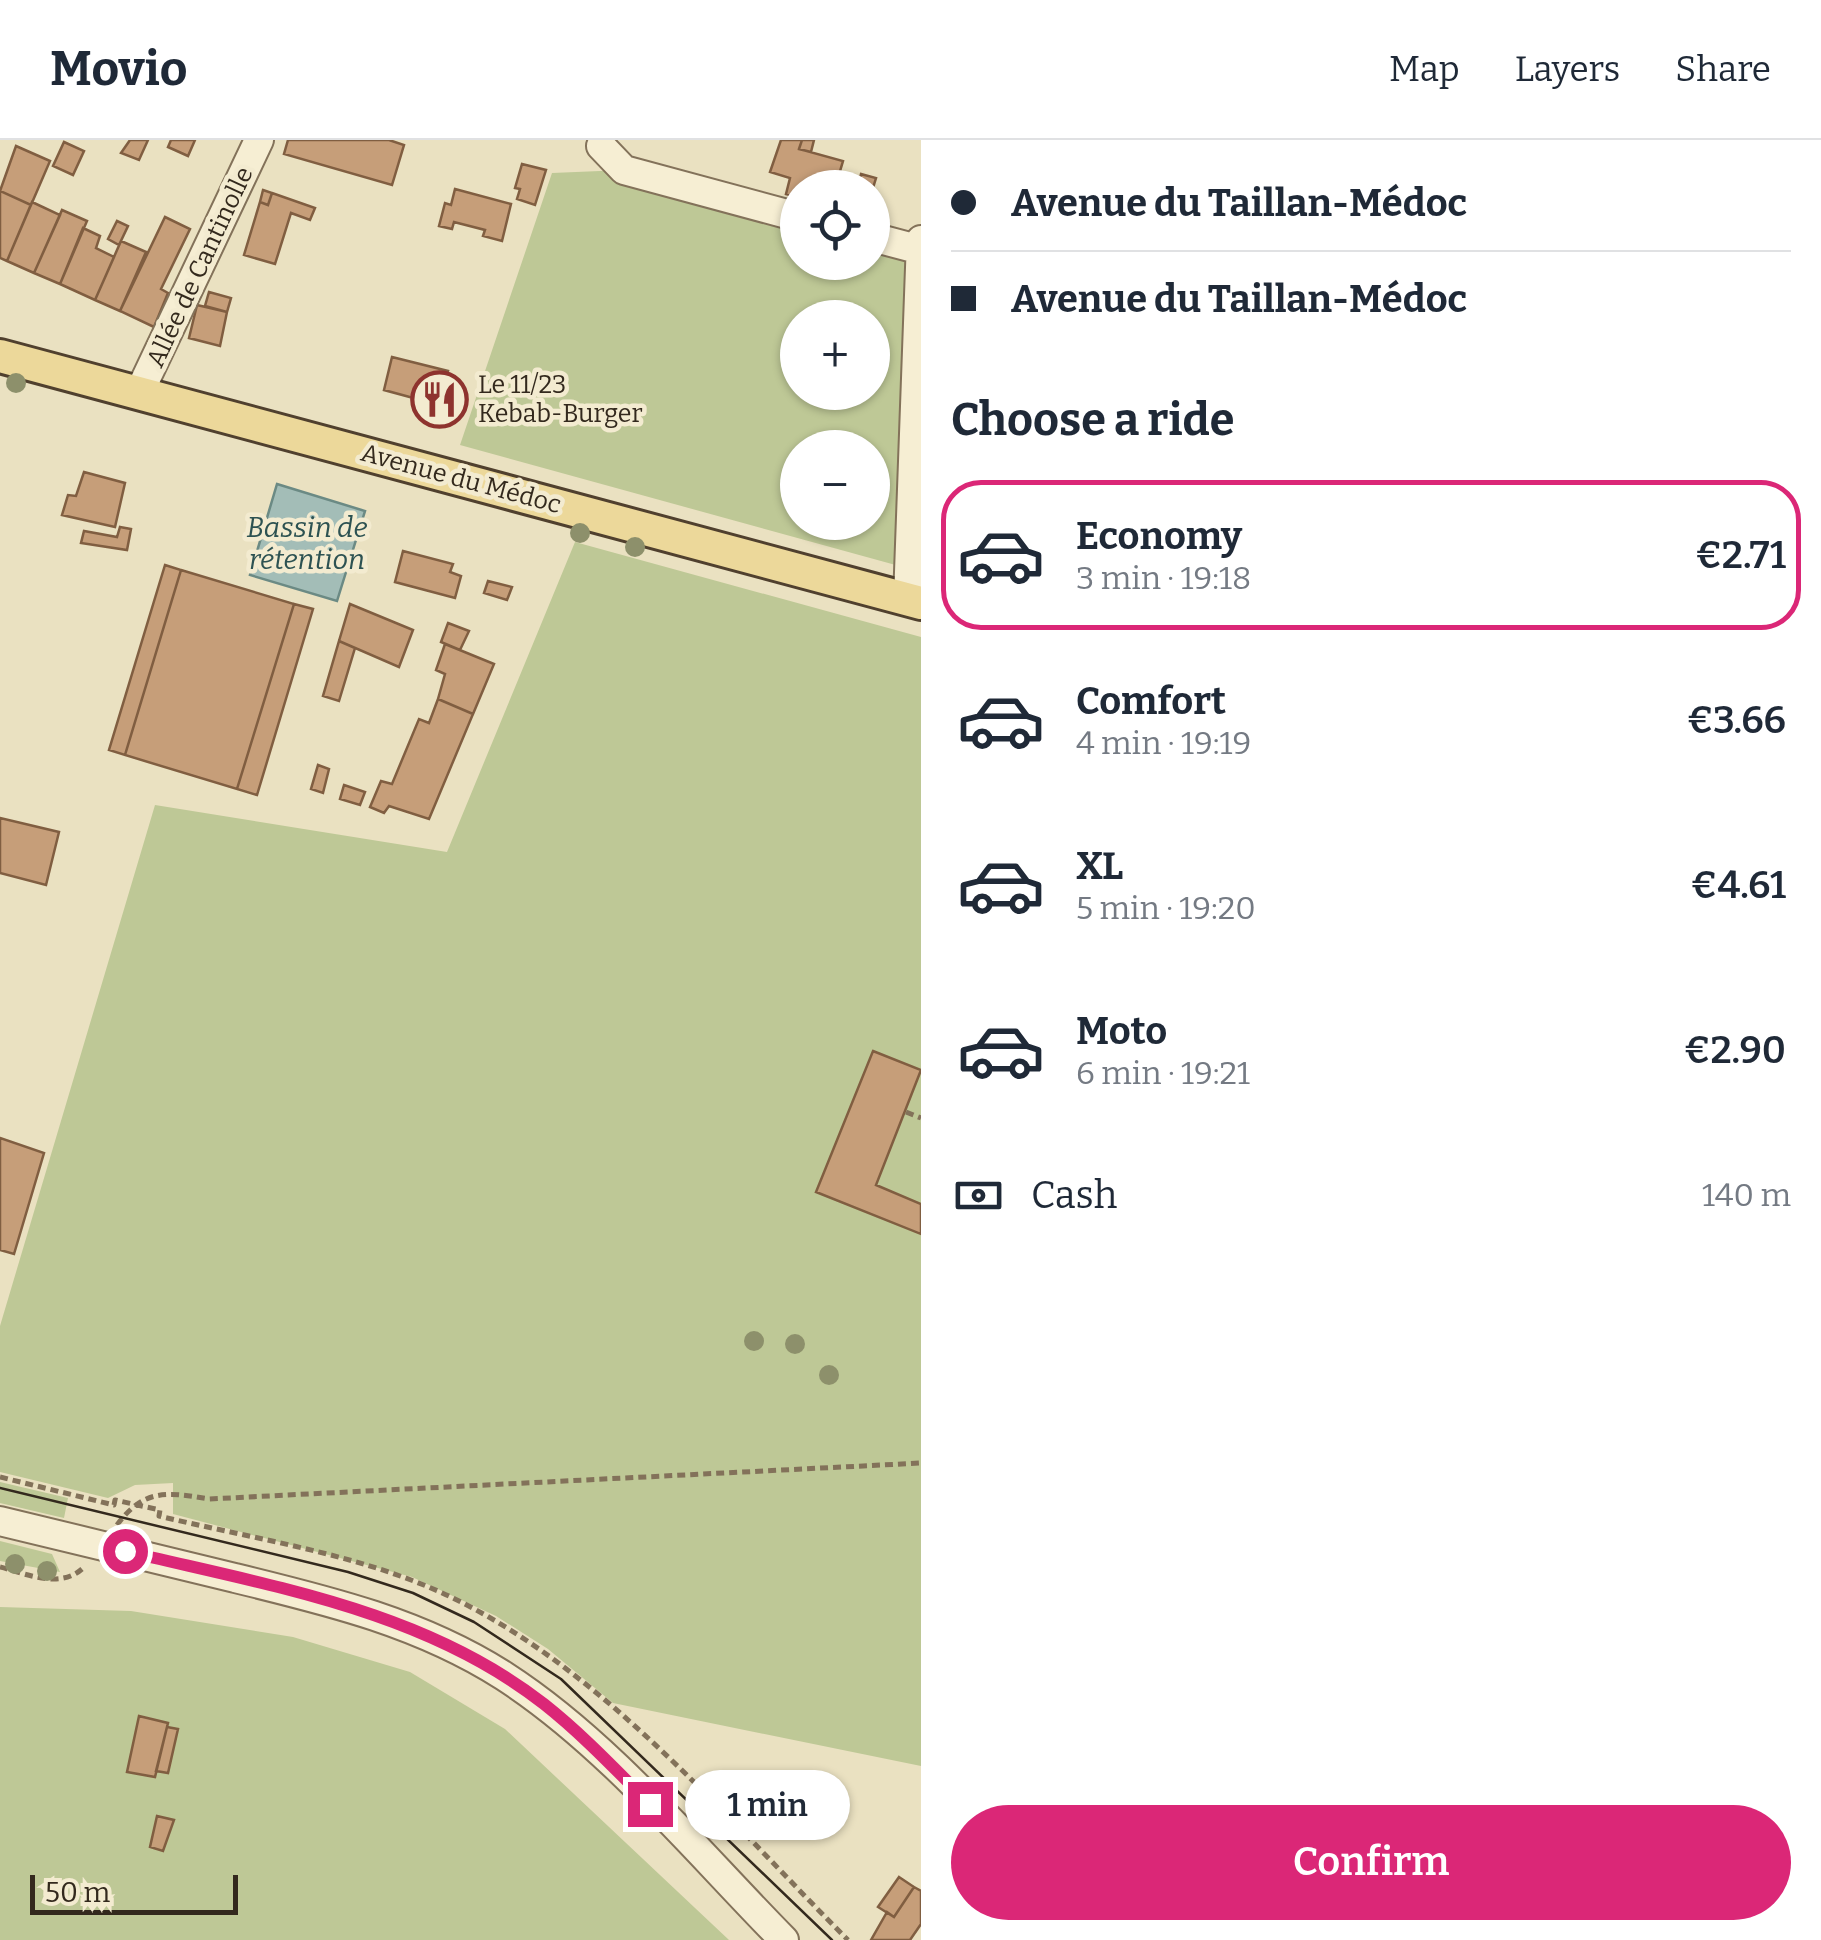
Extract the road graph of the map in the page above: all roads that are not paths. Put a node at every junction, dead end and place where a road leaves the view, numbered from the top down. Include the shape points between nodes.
1 (260, 140) edge
2 (600, 146) dead end
3 (780, 212) edge
4 (921, 240) edge
5 (890, 242) edge
6 (921, 250) edge
7 (0, 356) edge
8 (139, 393) junction
9 (915, 602) edge
10 (0, 1522) edge
11 (784, 1940) edge

1 - 8 street, Allée de Cantinolle
2 - 3 street via 624,170
4 - 6 street
5 - 6 street
6 - 9 street
7 - 8 main road, Avenue du Médoc
8 - 9 main road, Avenue du Médoc
10 - 11 street via 338,1603 460,1651 544,1704 583,1738

